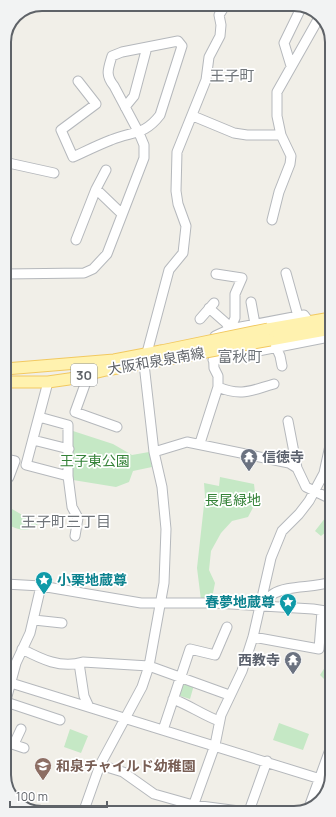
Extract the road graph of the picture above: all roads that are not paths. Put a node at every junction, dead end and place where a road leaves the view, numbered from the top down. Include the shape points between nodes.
1 (222, 11) edge
2 (299, 12) edge
3 (317, 21) edge
4 (147, 47) junction
5 (291, 66) junction
6 (78, 81) dead end
7 (125, 107) junction
8 (193, 116) junction
9 (139, 133) junction
10 (281, 135) junction
11 (11, 164) edge
12 (106, 170) dead end
13 (54, 173) dead end
14 (96, 189) junction
15 (122, 214) junction
16 (272, 220) dead end
17 (76, 240) dead end
18 (286, 273) dead end
19 (11, 274) edge
20 (216, 274) dead end
21 (251, 302) dead end
22 (298, 316) junction
23 (200, 319) dead end
24 (325, 319) edge
25 (310, 323) junction
26 (255, 324) junction
27 (230, 329) junction
28 (325, 331) edge
29 (272, 339) junction
30 (145, 359) junction
31 (213, 360) junction
32 (282, 366) dead end
33 (11, 369) edge
34 (87, 375) junction
35 (11, 382) edge
36 (48, 382) junction
37 (274, 384) dead end
38 (218, 388) junction
39 (39, 417) junction
40 (288, 421) dead end
41 (117, 427) dead end
42 (33, 440) junction
43 (200, 443) junction
44 (69, 449) junction
45 (154, 452) junction
46 (11, 460) edge
47 (297, 468) junction
48 (325, 468) edge
49 (11, 472) edge
50 (68, 476) junction
51 (314, 492) junction
52 (325, 497) edge
53 (75, 536) dead end
54 (11, 584) edge
55 (264, 585) junction
56 (325, 585) edge
57 (41, 586) junction
58 (274, 593) junction
59 (160, 604) junction
60 (259, 606) junction
61 (322, 611) junction
62 (325, 611) edge
63 (34, 620) junction
64 (62, 623) dead end
65 (227, 627) dead end
66 (253, 637) junction
67 (22, 649) junction
68 (78, 663) junction
69 (149, 666) junction
70 (11, 676) edge
71 (180, 678) junction
72 (11, 679) edge
73 (229, 695) junction
74 (173, 699) junction
75 (11, 703) edge
76 (89, 707) junction
77 (125, 719) junction
78 (60, 720) dead end
79 (219, 721) junction
80 (20, 730) dead end
81 (163, 730) junction
82 (11, 742) edge
83 (11, 743) edge
84 (215, 745) junction
85 (24, 748) dead end
86 (267, 761) junction
87 (325, 764) edge
88 (100, 765) junction
89 (320, 778) junction
90 (325, 780) edge
91 (312, 801) edge
92 (85, 806) edge
93 (184, 806) edge
94 (193, 806) edge
95 (251, 806) edge

1 - 8 street via 219,15 220,36 209,57 206,80
2 - 5 street via 284,43
3 - 5 street
4 - 7 street via 134,96
4 - 7 street via 112,56 107,74
4 - 9 street via 178,41 182,46 160,116
5 - 10 street via 277,92 277,116
6 - 9 street via 96,104 61,130 74,157 112,139
7 - 9 street
8 - 10 street via 234,133
8 - 30 street via 177,152 176,191 186,226 183,253 170,270
9 - 15 street via 144,145 144,158
10 - 16 street via 291,156
11 - 13 street
12 - 14 street
14 - 15 street
14 - 17 street
15 - 19 street via 107,254 93,270 84,273
18 - 22 street via 285,283
20 - 27 street via 242,278 235,294 235,318
21 - 26 street
22 - 25 street via 304,315
22 - 26 street
23 - 27 street via 211,306
24 - 25 main road, 大阪和泉泉南線 / 30
25 - 29 main road, 大阪和泉泉南線 / 30
26 - 27 street
27 - 31 street via 215,336
28 - 29 main road, 大阪和泉泉南線 / 30
29 - 30 main road, 大阪和泉泉南線 / 30, bridge
29 - 31 street
29 - 32 street
30 - 33 main road, 大阪和泉泉南線 / 30
30 - 34 main road, 大阪和泉泉南線 / 30
30 - 45 street
31 - 38 street
34 - 36 main road, 大阪和泉泉南線 / 30
34 - 41 street via 75,412
35 - 36 main road, 大阪和泉泉南線 / 30
36 - 39 street
37 - 38 street via 250,392 231,393
38 - 43 street
39 - 42 street
39 - 44 street via 68,425
40 - 47 street
42 - 44 street
42 - 50 street via 26,465
43 - 45 street via 187,442
43 - 47 street via 289,463
44 - 50 street
45 - 59 street via 162,487 166,529 166,569
46 - 49 street via 15,461
47 - 51 street via 303,482
48 - 51 street
50 - 53 street via 72,507 78,518
51 - 52 street
51 - 55 street via 299,514 282,531
54 - 57 street
55 - 58 street
55 - 60 street
56 - 58 street
57 - 59 street
57 - 63 street
58 - 60 street
59 - 60 street
59 - 69 street
60 - 61 street
60 - 66 street
61 - 62 street
61 - 66 street via 319,649
63 - 64 street
63 - 67 street
65 - 71 street via 215,655 190,649
66 - 73 street via 242,671
67 - 68 street via 45,660 63,664
67 - 70 street
68 - 69 street
68 - 76 street via 84,696
69 - 71 street
69 - 77 street via 142,687
71 - 73 street
71 - 74 street
72 - 76 street
73 - 79 street
74 - 79 street via 187,704 203,716
74 - 81 street
75 - 78 street
76 - 77 street
77 - 81 street
77 - 88 street
79 - 84 street
80 - 82 street
81 - 84 street
83 - 85 street
84 - 86 street
84 - 94 street
86 - 89 street
86 - 95 street
87 - 89 street
88 - 92 street
88 - 93 street via 123,772 154,794
89 - 90 street
89 - 91 street

